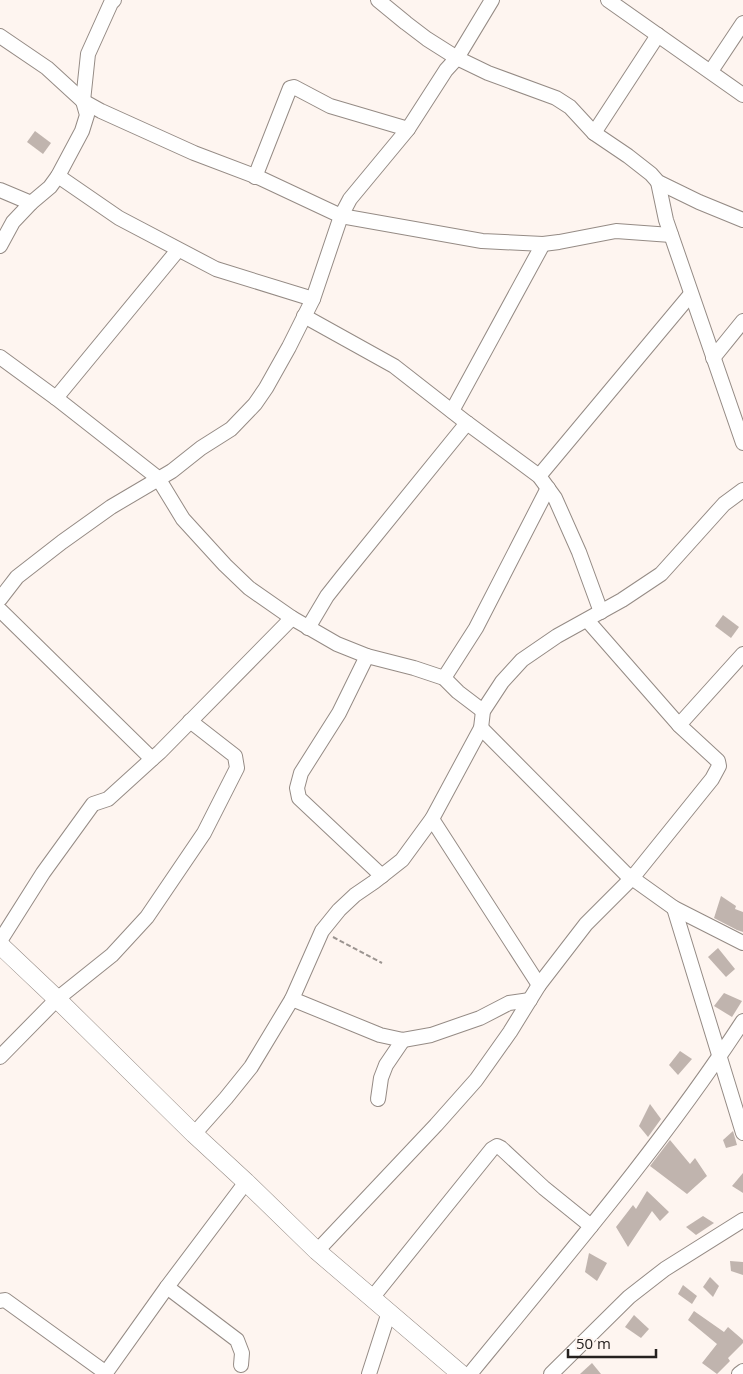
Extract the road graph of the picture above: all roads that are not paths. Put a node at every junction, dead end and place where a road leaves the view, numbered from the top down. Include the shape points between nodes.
1 (114, 0) edge
2 (378, 0) edge
3 (492, 0) edge
4 (608, 0) edge
5 (743, 23) edge
6 (658, 35) junction
7 (0, 36) edge
8 (457, 58) junction
9 (711, 71) junction
10 (743, 95) edge
11 (83, 100) junction
12 (408, 129) junction
13 (594, 133) junction
14 (58, 176) junction
15 (255, 177) junction
16 (658, 182) junction
17 (0, 190) edge
18 (31, 204) junction
19 (341, 216) junction
20 (743, 220) edge
21 (671, 235) junction
22 (543, 244) junction
23 (0, 246) edge
24 (178, 250) junction
25 (692, 294) junction
26 (313, 299) junction
27 (304, 316) junction
28 (743, 321) edge
29 (0, 356) edge
30 (714, 358) junction
31 (56, 398) junction
32 (452, 411) junction
33 (467, 423) junction
34 (743, 443) edge
35 (539, 476) junction
36 (158, 478) junction
37 (548, 488) junction
38 (743, 490) edge
39 (0, 599) edge
40 (0, 610) edge
41 (601, 612) junction
42 (292, 618) junction
43 (587, 620) junction
44 (308, 628) junction
45 (743, 654) edge
46 (367, 656) junction
47 (444, 678) junction
48 (483, 711) junction
49 (190, 721) junction
50 (678, 725) junction
51 (481, 728) junction
52 (152, 759) junction
53 (432, 819) junction
54 (382, 876) junction
55 (633, 877) junction
56 (674, 908) junction
57 (0, 941) edge
58 (743, 943) edge
59 (0, 945) edge
60 (539, 985) junction
61 (58, 999) junction
62 (292, 999) junction
63 (530, 1000) junction
64 (743, 1021) edge
65 (403, 1040) junction
66 (0, 1057) edge
67 (720, 1057) junction
68 (378, 1099) dead end
69 (743, 1133) edge
70 (194, 1134) junction
71 (246, 1182) junction
72 (743, 1220) edge
73 (591, 1226) junction
74 (317, 1251) junction
75 (167, 1287) junction
76 (372, 1298) junction
77 (0, 1301) edge
78 (389, 1312) junction
79 (241, 1365) dead end
80 (743, 1371) edge
81 (106, 1373) edge
82 (369, 1374) edge
83 (461, 1374) edge
84 (470, 1374) edge
85 (551, 1374) edge
86 (739, 1374) edge

1 - 11 street via 88,54
2 - 8 street
3 - 8 street
4 - 6 street
5 - 9 street
6 - 9 street
6 - 13 street
7 - 11 street via 47,68
8 - 12 street
8 - 13 street via 556,98 570,107
9 - 10 street
11 - 14 street via 86,115 82,131
11 - 15 street via 194,153
12 - 15 street via 330,106 294,87 290,88
12 - 19 street via 350,199
13 - 16 street via 644,168
14 - 18 street
14 - 24 street via 119,218
15 - 19 street
16 - 20 street
16 - 21 street
17 - 18 street
18 - 23 street via 13,222
19 - 22 street via 482,242
19 - 26 street
21 - 22 street via 616,230
21 - 25 street
22 - 32 street
24 - 26 street via 216,269
24 - 31 street
25 - 30 street
25 - 35 street
26 - 27 street
27 - 32 street via 394,366
27 - 36 street via 255,404 230,429
28 - 30 street
29 - 31 street
30 - 34 street
31 - 36 street
32 - 33 street
33 - 35 street
33 - 44 street via 327,596
35 - 37 street
36 - 39 street via 62,542 17,577
36 - 42 street via 183,519 225,565 249,588
37 - 41 street via 556,498
37 - 47 street via 476,628
38 - 41 street via 724,504 661,574
40 - 52 street
41 - 43 street
42 - 44 street
42 - 49 street
43 - 48 street via 522,660 502,682
43 - 50 street
44 - 46 street
45 - 50 street
46 - 47 street
46 - 54 street via 339,713 301,773 297,788 299,798
47 - 48 street
48 - 51 street
49 - 52 street
49 - 61 street via 235,756 237,768 204,833 147,917 112,955
50 - 55 street via 718,761 719,766
51 - 53 street
51 - 55 street via 625,873
52 - 57 street via 108,799 93,804
53 - 54 street via 402,860
53 - 60 street
54 - 62 street via 339,910 322,931
55 - 56 street
55 - 60 street via 586,924
56 - 58 street
56 - 67 street
59 - 61 street
60 - 63 street
61 - 66 street
61 - 70 street
62 - 65 street via 380,1035
62 - 70 street via 251,1067
63 - 65 street via 509,1003 480,1018 431,1035
63 - 74 street via 476,1080
64 - 67 street
65 - 68 street via 386,1065
67 - 69 street
67 - 73 street
70 - 71 street
71 - 74 street
71 - 75 street
72 - 85 street via 629,1296
73 - 76 street via 497,1146
73 - 84 street
74 - 76 street
75 - 79 street via 237,1340 242,1353
75 - 81 street
76 - 78 street
77 - 81 street via 5,1300
78 - 82 street
78 - 83 street
80 - 86 street

